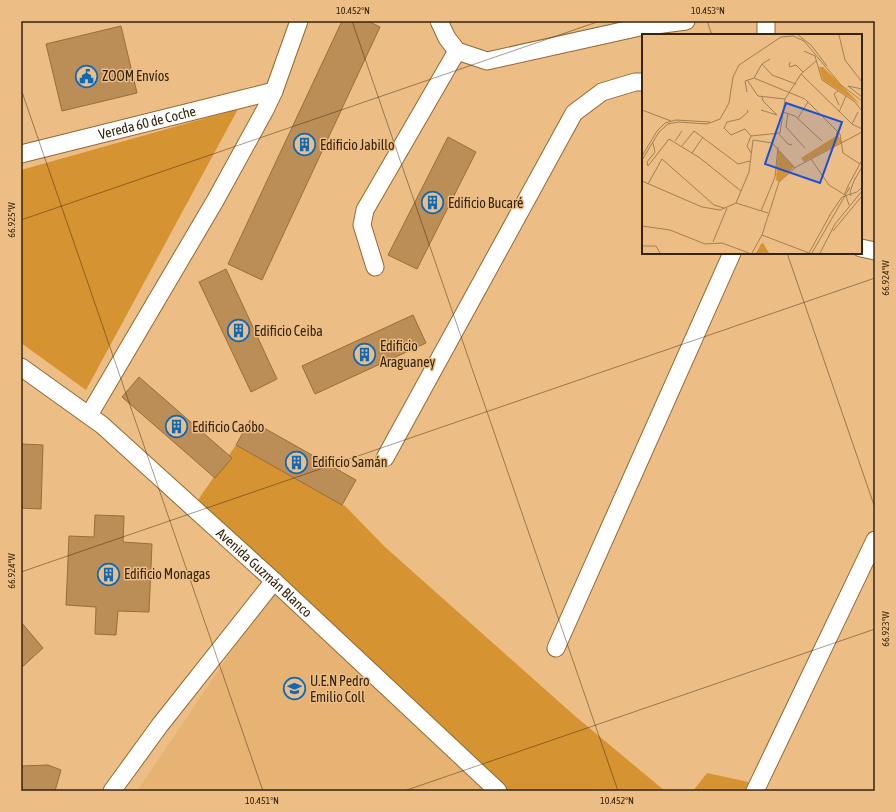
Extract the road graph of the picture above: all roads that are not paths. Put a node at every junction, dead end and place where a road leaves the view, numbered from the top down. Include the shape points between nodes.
1 (299, 21) edge
2 (439, 21) edge
3 (686, 21) edge
4 (766, 21) edge
5 (766, 34) edge
6 (457, 51) junction
7 (642, 82) edge
8 (274, 91) junction
9 (21, 154) edge
10 (862, 248) edge
11 (875, 251) edge
12 (732, 254) edge
13 (375, 267) dead end
14 (21, 367) edge
15 (89, 415) junction
16 (385, 458) dead end
17 (875, 540) edge
18 (274, 581) junction
19 (556, 648) dead end
20 (112, 791) edge
21 (498, 791) edge
22 (755, 791) edge

1 - 8 street
2 - 6 street
3 - 6 street via 640,27 487,61
4 - 5 street
6 - 13 street via 365,210 362,225
7 - 16 street via 602,92 574,113
8 - 9 street, Vereda 60 de Coche
8 - 15 street via 215,201
10 - 11 street
12 - 19 street
14 - 15 street, Avenida Guzmán Blanco
15 - 18 street, Avenida Guzmán Blanco
17 - 22 street
18 - 20 street
18 - 21 street, Avenida Guzmán Blanco

